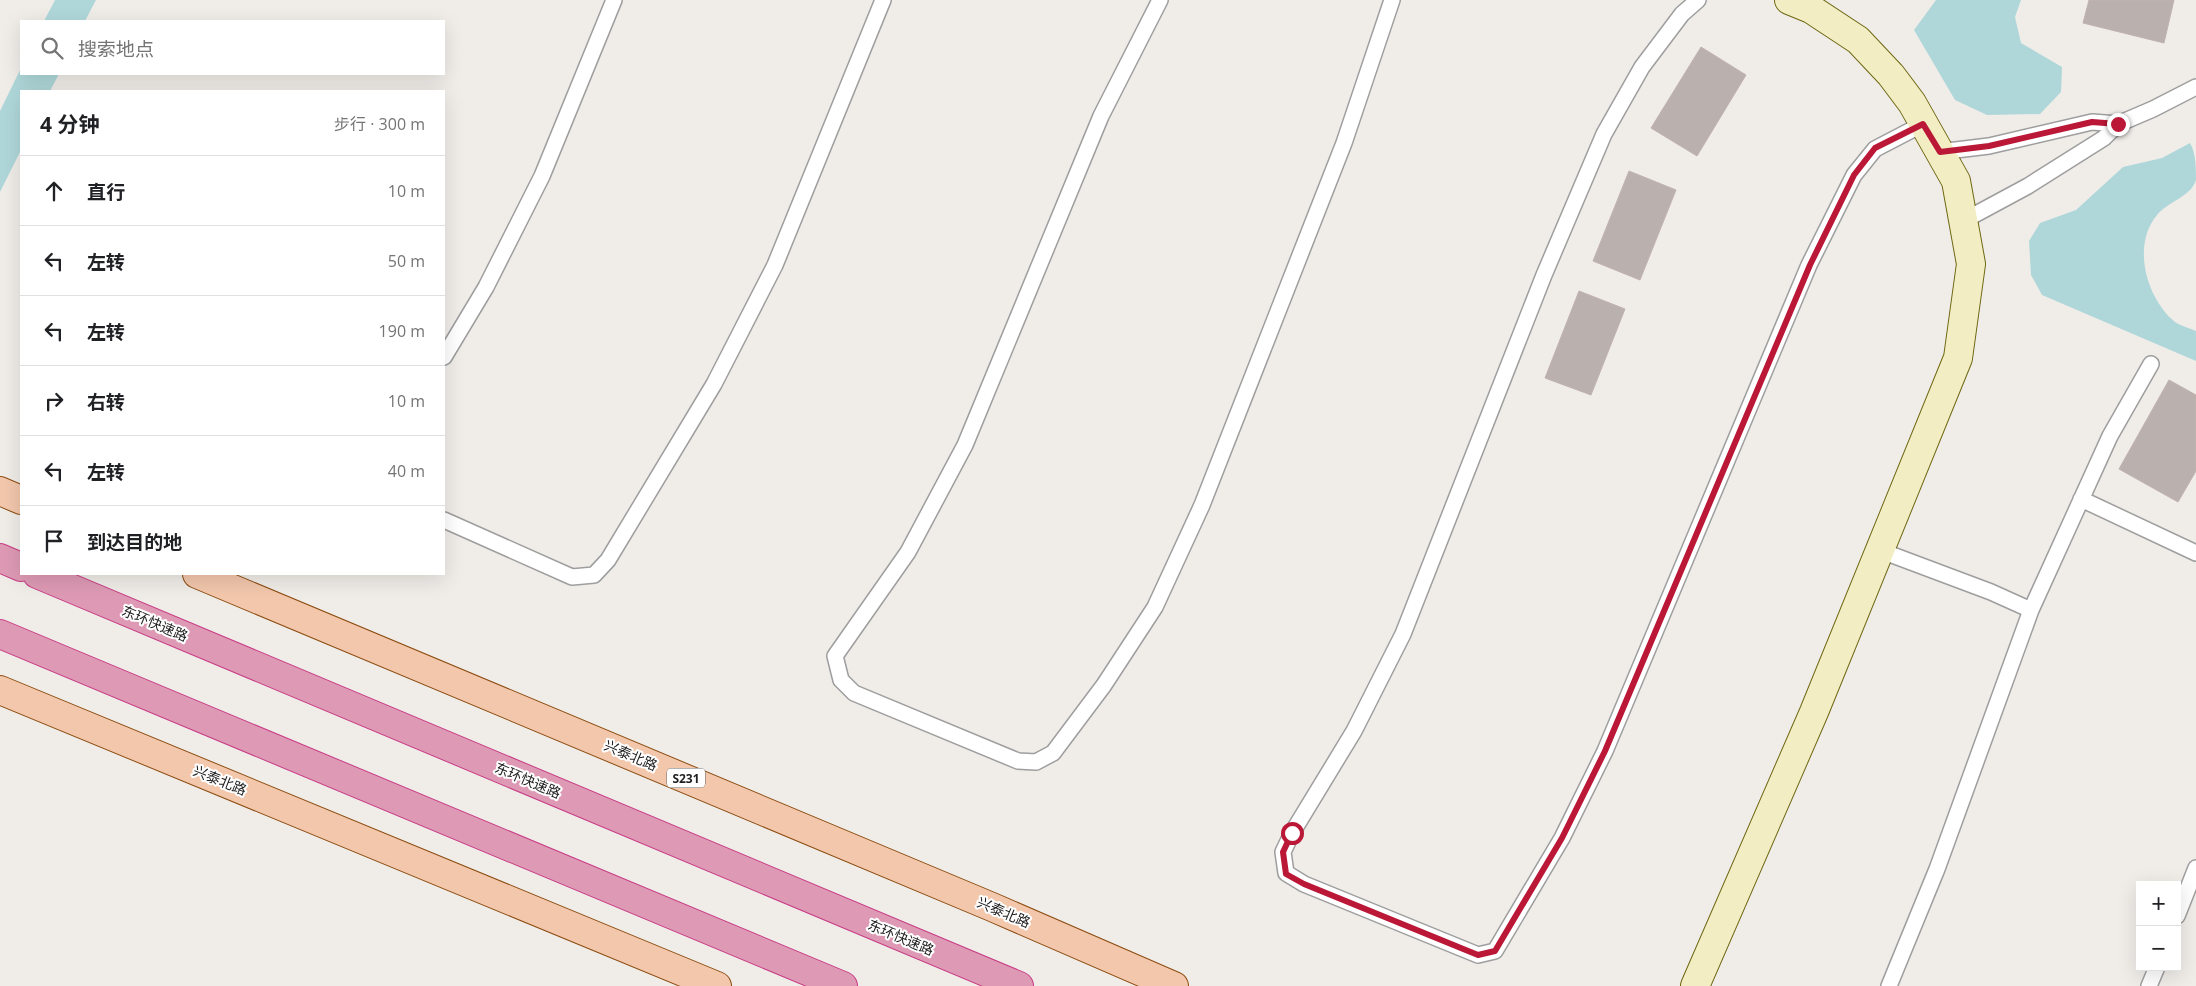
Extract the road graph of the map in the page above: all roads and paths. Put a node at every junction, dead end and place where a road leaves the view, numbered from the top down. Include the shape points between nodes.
1 (614, 0) edge
2 (883, 0) edge
3 (1160, 0) edge
4 (1392, 0) edge
5 (1698, 0) edge
6 (1790, 0) edge
7 (2196, 87) edge
8 (1923, 124) junction
9 (2118, 124) junction
10 (1940, 152) junction
11 (1963, 221) junction
12 (445, 356) edge
13 (2152, 364) dead end
14 (0, 491) edge
15 (2081, 499) junction
16 (20, 500) edge
17 (445, 520) edge
18 (1879, 550) junction
19 (2196, 553) edge
20 (0, 558) edge
21 (20, 567) edge
22 (39, 575) edge
23 (200, 575) edge
24 (2031, 610) junction
25 (0, 634) edge
26 (0, 690) edge
27 (2196, 868) edge
28 (2181, 906) edge
29 (2155, 971) edge
30 (717, 986) edge
31 (843, 986) edge
32 (1019, 986) edge
33 (1174, 986) edge
34 (1695, 986) edge
35 (1888, 986) edge
36 (2149, 986) edge

1 - 12 lane via 542,176 486,287
2 - 17 lane via 775,265 714,384 608,560 594,575 572,577
3 - 4 lane via 1101,116 965,445 908,552 835,656 841,680 854,693 1018,762 1036,762 1053,753 1104,685 1155,606 1202,505 1344,143
5 - 8 lane via 1682,14 1642,68 1604,134 1544,275 1403,634 1354,731 1283,852 1286,874 1304,884 1478,955 1495,951 1562,838 1605,751 1810,265 1854,175 1875,148
6 - 8 street via 1811,9 1858,40 1891,75
7 - 9 lane
8 - 10 street
9 - 10 lane via 2092,122 1989,146
9 - 11 lane via 2104,138 2028,186
10 - 11 street via 1956,181
11 - 18 street via 1971,264 1958,358
13 - 15 lane via 2110,436
14 - 16 main road
15 - 19 lane
15 - 24 lane
18 - 24 lane
18 - 34 street via 1814,712
20 - 21 highway
22 - 32 highway, 东环快速路
23 - 33 main road, 兴泰北路 / S231 via 992,906
24 - 35 lane via 1937,869
25 - 31 highway
26 - 30 main road, 兴泰北路
27 - 28 lane
29 - 36 lane

